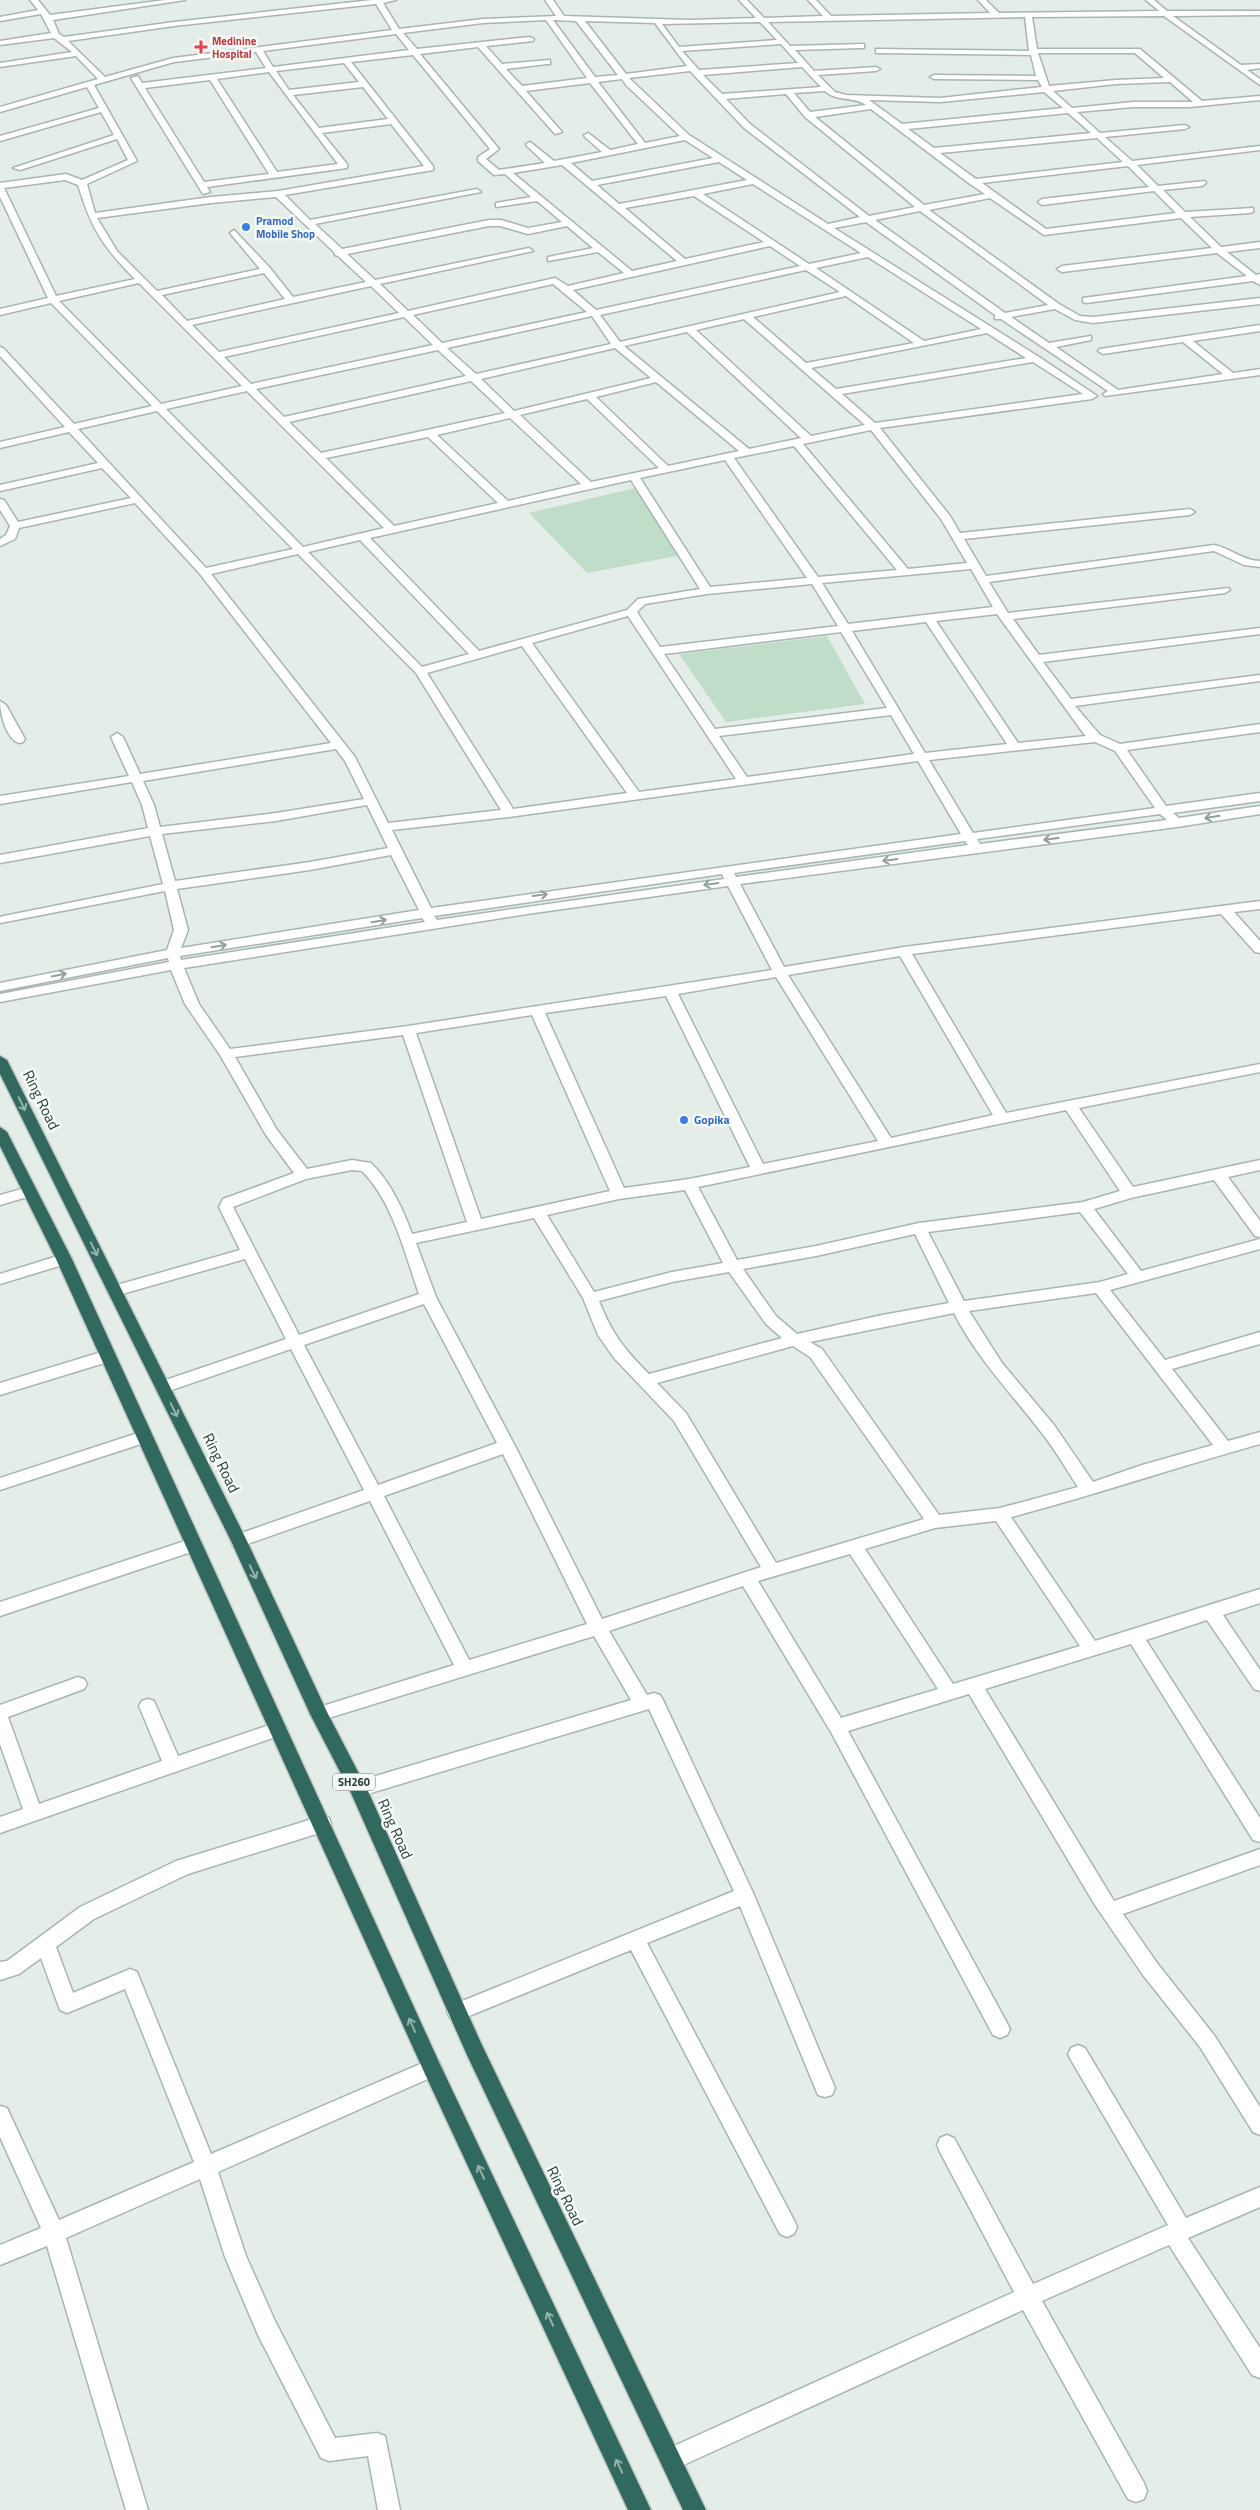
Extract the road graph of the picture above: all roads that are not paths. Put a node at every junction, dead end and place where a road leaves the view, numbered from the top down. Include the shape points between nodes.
1 (34, 0) edge
2 (181, 0) edge
3 (392, 0) edge
4 (549, 0) edge
5 (743, 0) edge
6 (812, 0) edge
7 (982, 0) edge
8 (1150, 0) edge
9 (378, 1) edge
10 (164, 11) edge
11 (1256, 14) edge
12 (45, 15) junction
13 (998, 15) junction
14 (1028, 15) junction
15 (1167, 15) junction
16 (828, 17) junction
17 (548, 18) junction
18 (561, 18) junction
19 (578, 18) junction
20 (0, 19) edge
21 (656, 20) junction
22 (761, 20) junction
23 (1260, 21) edge
24 (396, 30) junction
25 (59, 38) junction
26 (530, 39) dead end
27 (0, 43) edge
28 (480, 44) junction
29 (785, 45) junction
30 (861, 46) dead end
31 (257, 48) junction
32 (676, 48) junction
33 (879, 51) dead end
34 (416, 52) junction
35 (1034, 52) junction
36 (78, 53) junction
37 (346, 60) junction
38 (547, 62) dead end
39 (0, 65) edge
40 (804, 65) junction
41 (1260, 66) edge
42 (500, 67) junction
43 (1239, 68) junction
44 (271, 69) junction
45 (876, 69) dead end
46 (695, 70) junction
47 (131, 71) junction
48 (812, 73) junction
49 (623, 76) junction
50 (212, 77) junction
51 (934, 77) dead end
52 (995, 77) junction
53 (1040, 78) junction
54 (102, 79) junction
55 (592, 80) junction
56 (1171, 80) junction
57 (89, 83) junction
58 (1260, 83) edge
59 (365, 84) junction
60 (140, 86) junction
61 (947, 88) junction
62 (518, 89) junction
63 (827, 89) junction
64 (1047, 90) junction
65 (788, 91) junction
66 (287, 93) junction
67 (1000, 94) junction
68 (720, 97) junction
69 (861, 98) junction
70 (1260, 98) edge
71 (1200, 104) junction
72 (871, 106) junction
73 (103, 109) junction
74 (1069, 109) junction
75 (0, 110) edge
76 (808, 114) junction
77 (394, 121) junction
78 (899, 127) junction
79 (1185, 127) dead end
80 (317, 131) junction
81 (558, 132) dead end
82 (1097, 134) junction
83 (588, 135) dead end
84 (119, 136) junction
85 (686, 137) junction
86 (0, 140) edge
87 (530, 144) dead end
88 (643, 146) junction
89 (1260, 148) edge
90 (932, 151) junction
91 (608, 153) junction
92 (719, 159) junction
93 (564, 162) junction
94 (1130, 163) junction
95 (552, 164) junction
96 (344, 166) junction
97 (17, 168) dead end
98 (507, 172) junction
99 (274, 175) junction
100 (357, 181) junction
101 (753, 181) junction
102 (973, 182) junction
103 (82, 183) junction
104 (1202, 183) dead end
105 (591, 184) junction
106 (202, 186) junction
107 (0, 187) edge
108 (1155, 187) junction
109 (477, 192) dead end
110 (696, 193) junction
111 (278, 194) junction
112 (992, 195) junction
113 (538, 198) junction
114 (211, 200) junction
115 (1042, 202) dead end
116 (499, 205) dead end
117 (618, 207) junction
118 (923, 209) junction
119 (1250, 210) dead end
120 (1184, 215) junction
121 (92, 216) junction
122 (868, 219) junction
123 (307, 223) junction
124 (569, 223) junction
125 (824, 228) junction
126 (234, 233) dead end
127 (771, 243) junction
128 (1260, 245) edge
129 (599, 249) junction
130 (1219, 250) junction
131 (529, 251) dead end
132 (338, 253) junction
133 (868, 254) junction
134 (551, 259) dead end
135 (683, 262) junction
136 (810, 268) junction
137 (1062, 269) dead end
138 (267, 270) junction
139 (630, 274) junction
140 (1258, 279) edge
141 (141, 280) junction
142 (371, 284) junction
143 (566, 289) junction
144 (848, 293) junction
145 (154, 294) junction
146 (291, 300) junction
147 (1086, 300) dead end
148 (1260, 300) edge
149 (54, 301) junction
150 (1056, 306) junction
151 (0, 312) edge
152 (403, 314) junction
153 (595, 314) junction
154 (1003, 316) junction
155 (747, 317) junction
156 (975, 321) junction
157 (184, 324) junction
158 (1260, 328) edge
159 (690, 330) junction
160 (990, 330) junction
161 (1088, 338) dead end
162 (1185, 339) junction
163 (922, 344) junction
164 (618, 346) junction
165 (1048, 346) junction
166 (440, 348) junction
167 (0, 350) edge
168 (1103, 351) dead end
169 (216, 356) junction
170 (1036, 360) junction
171 (804, 366) junction
172 (1260, 372) edge
173 (471, 377) junction
174 (1232, 377) junction
175 (658, 379) junction
176 (249, 389) junction
177 (834, 392) junction
178 (1117, 393) junction
179 (588, 395) junction
180 (1092, 396) junction
181 (160, 407) junction
182 (510, 413) junction
183 (281, 421) junction
184 (873, 426) junction
185 (72, 428) junction
186 (430, 434) junction
187 (808, 439) junction
188 (796, 442) junction
189 (0, 445) edge
190 (746, 452) junction
191 (727, 456) junction
192 (318, 457) junction
193 (105, 464) junction
194 (666, 469) junction
195 (634, 476) junction
196 (589, 486) junction
197 (0, 488) edge
198 (137, 500) junction
199 (0, 502) edge
200 (505, 504) junction
201 (1190, 512) dead end
202 (15, 526) junction
203 (392, 530) junction
204 (362, 536) junction
205 (957, 537) junction
206 (0, 542) edge
207 (301, 550) junction
208 (1260, 564) edge
209 (973, 566) junction
210 (204, 572) junction
211 (906, 574) junction
212 (982, 580) junction
213 (814, 583) junction
214 (1225, 590) dead end
215 (707, 591) junction
216 (631, 612) junction
217 (1003, 614) junction
218 (929, 618) junction
219 (844, 627) junction
220 (1260, 631) edge
221 (525, 642) junction
222 (657, 651) junction
223 (476, 656) junction
224 (1036, 659) junction
225 (420, 671) junction
226 (1260, 678) edge
227 (1068, 703) junction
228 (0, 705) edge
229 (894, 711) junction
230 (1260, 728) edge
231 (712, 733) junction
232 (118, 737) dead end
233 (1096, 738) junction
234 (19, 739) dead end
235 (340, 745) junction
236 (1015, 747) junction
237 (1119, 748) junction
238 (922, 757) junction
239 (136, 779) junction
240 (743, 780) junction
241 (634, 794) junction
242 (1260, 797) edge
243 (0, 800) edge
244 (372, 801) junction
245 (1164, 810) junction
246 (1260, 810) edge
247 (509, 813) junction
248 (1177, 823) junction
249 (385, 827) junction
250 (155, 832) junction
251 (973, 843) junction
252 (396, 850) junction
253 (0, 859) edge
254 (729, 876) junction
255 (170, 886) junction
256 (1260, 905) edge
257 (1224, 909) junction
258 (430, 919) junction
259 (4, 920) dead end
260 (1260, 949) edge
261 (904, 951) junction
262 (174, 959) junction
263 (779, 971) junction
264 (6, 991) edge
265 (670, 991) junction
266 (537, 1010) junction
267 (408, 1030) junction
268 (226, 1054) junction
269 (0, 1060) edge
270 (1260, 1068) edge
271 (1069, 1104) junction
272 (1002, 1118) junction
273 (0, 1132) edge
274 (887, 1144) junction
275 (1260, 1165) edge
276 (758, 1171) junction
277 (1218, 1174) junction
278 (303, 1175) junction
279 (689, 1184) junction
280 (29, 1192) junction
281 (1129, 1193) junction
282 (619, 1194) junction
283 (0, 1200) edge
284 (1084, 1206) junction
285 (537, 1211) junction
286 (475, 1224) junction
287 (919, 1228) junction
288 (1260, 1232) edge
289 (407, 1240) junction
290 (1260, 1244) edge
291 (249, 1253) junction
292 (64, 1259) junction
293 (733, 1267) junction
294 (1138, 1277) junction
295 (0, 1279) edge
296 (1100, 1287) junction
297 (115, 1291) junction
298 (428, 1297) junction
299 (590, 1298) junction
300 (958, 1307) junction
301 (1260, 1338) edge
302 (794, 1340) junction
303 (294, 1342) junction
304 (108, 1356) junction
305 (1161, 1367) junction
306 (645, 1381) junction
307 (162, 1387) junction
308 (0, 1389) edge
309 (144, 1437) junction
310 (1260, 1438) edge
311 (507, 1446) junction
312 (1224, 1448) junction
313 (0, 1484) edge
314 (1089, 1490) junction
315 (376, 1493) junction
316 (1000, 1514) junction
317 (935, 1522) junction
318 (239, 1541) junction
319 (194, 1544) junction
320 (854, 1546) junction
321 (772, 1571) junction
322 (747, 1578) junction
323 (1260, 1596) edge
324 (0, 1609) edge
325 (1212, 1612) junction
326 (598, 1628) junction
327 (1136, 1638) junction
328 (1091, 1648) junction
329 (466, 1668) junction
330 (78, 1684) dead end
331 (1260, 1684) edge
332 (973, 1685) junction
333 (949, 1692) junction
334 (642, 1703) junction
335 (148, 1706) dead end
336 (0, 1712) edge
337 (319, 1714) junction
338 (0, 1719) edge
339 (837, 1727) junction
340 (278, 1729) junction
341 (174, 1765) junction
342 (358, 1791) junction
343 (34, 1814) junction
344 (0, 1824) edge
345 (322, 1824) junction
346 (1260, 1834) edge
347 (1260, 1857) edge
348 (745, 1894) junction
349 (1110, 1911) junction
350 (635, 1939) junction
351 (45, 1944) junction
352 (0, 1971) edge
353 (456, 2012) junction
354 (1000, 2029) dead end
355 (1078, 2054) dead end
356 (432, 2068) junction
357 (825, 2088) dead end
358 (0, 2115) edge
359 (1260, 2125) edge
360 (948, 2145) dead end
361 (206, 2167) junction
362 (1260, 2196) edge
363 (787, 2227) dead end
364 (1177, 2232) junction
365 (54, 2233) junction
366 (0, 2255) edge
367 (1028, 2297) junction
368 (1260, 2368) edge
369 (671, 2459) junction
370 (1136, 2491) dead end
371 (136, 2510) edge
372 (389, 2510) edge
373 (640, 2510) edge
374 (695, 2510) edge

1 - 12 street
2 - 10 street
3 - 9 street
4 - 18 street
5 - 22 street
6 - 16 street
7 - 13 street
8 - 15 street
9 - 10 street
9 - 24 street
10 - 12 street
10 - 25 street
11 - 15 street
11 - 23 street
12 - 20 street
12 - 25 street
13 - 14 street
13 - 16 street
14 - 15 street
14 - 35 street
15 - 43 street
16 - 22 street
17 - 18 street
17 - 24 street via 483,20
17 - 55 street
18 - 19 street
19 - 21 street
19 - 49 street
21 - 22 street
21 - 32 street
22 - 29 street
24 - 31 street
24 - 34 street
25 - 27 street
25 - 36 street
26 - 28 street
28 - 34 street
28 - 42 street
29 - 30 street
29 - 32 street
29 - 40 street
31 - 44 street
31 - 47 street via 173,60
32 - 46 street
33 - 35 street
34 - 37 street
34 - 98 street via 495,149 481,159 497,173
35 - 53 street
35 - 56 street via 1137,51
36 - 39 street
36 - 54 street
37 - 44 street
37 - 59 street
38 - 42 street
40 - 46 street
40 - 48 street
41 - 43 street
42 - 62 street
43 - 58 street
44 - 50 street
44 - 66 street
45 - 48 street
46 - 49 street
46 - 68 street
47 - 54 street
47 - 60 street
48 - 63 street
49 - 55 street
49 - 85 street
50 - 60 street
50 - 99 street
51 - 61 street
52 - 53 street
52 - 61 street
52 - 67 street
53 - 64 street
54 - 57 street
55 - 62 street
55 - 88 street
56 - 64 street
56 - 71 street
57 - 73 street
57 - 75 street
59 - 66 street
59 - 77 street
60 - 106 street
61 - 67 street
61 - 69 street
62 - 81 street
63 - 65 street
63 - 69 street via 838,95
64 - 67 street
64 - 74 street
65 - 68 street
65 - 76 street
66 - 80 street
68 - 122 street via 747,126
69 - 72 street
70 - 71 street
71 - 74 street via 1173,107 1150,103
72 - 76 street
72 - 78 street
73 - 84 street
73 - 86 street
74 - 78 street
74 - 82 street
76 - 118 street
77 - 80 street
77 - 100 street via 430,168
78 - 90 street
79 - 82 street
80 - 96 street
82 - 90 street
82 - 94 street
83 - 91 street
84 - 97 street
84 - 103 street via 133,161
85 - 88 street
85 - 92 street
87 - 95 street
88 - 91 street
89 - 94 street
90 - 102 street
91 - 93 street
92 - 101 street
92 - 105 street
93 - 95 street
93 - 105 street
94 - 102 street
94 - 108 street
95 - 98 street
96 - 99 street
96 - 100 street
98 - 113 street
99 - 106 street
100 - 111 street
101 - 110 street
101 - 125 street
102 - 112 street
103 - 107 street via 66,177
103 - 121 street
104 - 108 street
105 - 117 street
106 - 114 street
107 - 149 street
108 - 115 street
108 - 120 street
109 - 123 street
110 - 117 street
110 - 127 street
111 - 114 street
111 - 123 street
112 - 118 street
112 - 120 street via 1044,232
113 - 116 street
113 - 124 street
114 - 121 street
117 - 135 street
118 - 122 street
118 - 150 street
119 - 120 street
120 - 130 street
121 - 141 street via 113,252
122 - 125 street
122 - 154 street
123 - 132 street
124 - 129 street
124 - 132 street via 528,231 489,223
125 - 133 street
126 - 138 street
127 - 135 street
127 - 136 street
128 - 130 street
129 - 134 street
129 - 139 street
130 - 137 street
130 - 140 street
131 - 142 street
132 - 142 street
133 - 136 street
133 - 156 street
135 - 139 street
136 - 144 street
136 - 153 street
138 - 145 street
138 - 146 street
139 - 143 street
140 - 147 street
141 - 145 street
141 - 149 street
142 - 146 street
142 - 152 street
143 - 152 street via 555,281
143 - 153 street
144 - 155 street
144 - 163 street
145 - 157 street
146 - 157 street
148 - 150 street via 1093,320 1078,318
149 - 151 street
149 - 181 street
150 - 154 street
152 - 166 street
152 - 169 street
153 - 164 street
153 - 166 street
154 - 156 street
154 - 165 street
155 - 159 street
155 - 171 street
156 - 160 street
157 - 169 street
158 - 162 street
159 - 164 street
159 - 187 street
160 - 163 street
160 - 170 street
161 - 165 street
162 - 168 street
162 - 174 street
163 - 171 street
164 - 173 street
164 - 175 street
165 - 178 street
166 - 173 street
166 - 176 street
167 - 185 street
169 - 176 street
170 - 177 street
170 - 180 street
171 - 177 street
172 - 174 street
173 - 182 street
173 - 183 street
174 - 178 street
175 - 179 street
175 - 190 street
176 - 181 street
176 - 183 street
177 - 184 street
178 - 180 street
179 - 182 street
179 - 194 street
180 - 184 street
181 - 185 street
181 - 207 street
182 - 186 street
182 - 196 street
183 - 192 street
184 - 187 street
184 - 205 street via 946,518
185 - 189 street
185 - 193 street
186 - 192 street
186 - 200 street
187 - 188 street
188 - 190 street
188 - 211 street
190 - 191 street
191 - 194 street
191 - 213 street
192 - 203 street
193 - 197 street
193 - 198 street
194 - 195 street
195 - 196 street
195 - 215 street
196 - 200 street
198 - 202 street
198 - 210 street
199 - 202 street
200 - 203 street
201 - 205 street
202 - 206 street via 11,538
203 - 204 street
204 - 207 street
204 - 223 street
205 - 209 street
207 - 210 street
207 - 225 street
208 - 212 street via 1246,565 1226,551 1214,548
209 - 211 street
209 - 212 street
210 - 235 street
211 - 213 street
212 - 217 street
213 - 215 street
213 - 219 street
214 - 217 street
215 - 216 street via 642,601
216 - 221 street
216 - 222 street
217 - 218 street
217 - 224 street
218 - 219 street
218 - 236 street
219 - 222 street
219 - 229 street
220 - 224 street
221 - 223 street
221 - 241 street
222 - 231 street
223 - 225 street
224 - 227 street
225 - 247 street
226 - 227 street
227 - 233 street
228 - 234 street
229 - 231 street
229 - 238 street
230 - 237 street
231 - 240 street
232 - 239 street
233 - 236 street
233 - 237 street
235 - 239 street
235 - 244 street
236 - 238 street
237 - 245 street
238 - 240 street
238 - 251 street
239 - 243 street
239 - 250 street via 148,805
240 - 241 street
241 - 247 street
242 - 245 street
244 - 249 street
244 - 250 street
245 - 248 street
245 - 251 street
246 -> 248 street
247 - 249 street
248 -> 251 street
249 - 252 street
250 - 253 street
250 - 255 street
251 - 254 street
252 - 255 street via 301,868
252 - 258 street
254 - 258 street
254 - 263 street
255 - 259 street
255 - 262 street via 181,930
256 - 257 street
257 - 260 street
257 - 261 street
258 - 262 street
261 - 263 street
261 - 272 street
262 - 264 street
262 - 268 street via 192,1004
263 - 265 street
263 - 274 street
265 - 266 street
265 - 276 street
266 - 267 street
266 - 282 street
267 - 268 street
267 - 286 street
268 - 278 street via 271,1132
269 -> 297 highway, Ring Road / SH260
270 - 271 street
271 - 272 street
271 - 281 street
272 - 274 street
273 - 280 highway
274 - 276 street
275 - 277 street
276 - 279 street
277 - 281 street
277 - 288 street
278 - 289 street via 352,1165 366,1166 375,1175 398,1216
278 - 291 street via 228,1202 226,1207
279 - 282 street
279 - 293 street
280 - 283 street
280 - 292 highway
281 - 284 street
282 - 285 street
284 - 287 street
284 - 294 street
285 - 286 street
285 - 299 street
286 - 289 street
287 - 293 street
287 - 300 street
289 - 298 street
290 - 294 street
291 - 297 street
291 - 303 street
292 - 295 street
292 - 304 highway
293 - 299 street via 672,1277
293 - 302 street via 771,1320
294 - 296 street
296 - 300 street
296 - 305 street
297 - 307 highway, Ring Road / SH260
298 - 303 street
298 - 311 street
299 - 306 street via 603,1331
300 - 302 street
300 - 314 street via 996,1367 1048,1429
301 - 305 street
302 - 306 street
302 - 317 street via 816,1353
303 - 307 street
303 - 315 street
304 - 308 street
304 - 309 highway
305 - 312 street
306 - 321 street via 680,1417
307 -> 318 highway, Ring Road / SH260
309 - 313 street
309 - 319 highway
310 - 312 street
311 - 315 street
311 - 326 street
312 - 314 street
314 - 316 street
315 - 318 street
315 - 329 street
316 - 317 street
316 - 328 street
317 - 320 street
318 -> 337 highway, Ring Road / SH260
319 - 324 street
319 - 340 highway
320 - 321 street
320 - 333 street
321 - 322 street
322 - 326 street
322 - 339 street
323 - 325 street
325 - 327 street
325 - 331 street
326 - 329 street
326 - 334 street
327 - 328 street
327 - 346 street
328 - 332 street
329 - 337 street
330 - 336 street
332 - 333 street
332 - 349 street
333 - 339 street
334 - 342 street
334 - 348 street via 654,1700
335 - 341 street
337 - 342 highway, Ring Road / SH260
338 - 343 street
339 - 354 street
340 - 341 street
340 - 345 highway
341 - 343 street
342 - 353 highway, Ring Road / SH260
343 - 344 street
345 - 351 street via 182,1867 87,1914
356 -> 345 highway
347 - 349 street
348 - 350 street
348 - 357 street
349 - 359 street via 1150,1970 1207,2041
350 - 353 street
350 - 363 street
351 - 352 street via 12,1968
351 - 361 street via 68,2004 130,1978
353 - 369 highway, Ring Road / SH260
355 - 364 street
356 - 361 street
373 -> 356 highway
358 - 365 street
360 - 367 street
361 - 365 street
361 - 372 street via 236,2257 262,2318 329,2450 377,2444
362 - 364 street
364 - 367 street
364 - 368 street
365 - 366 street
365 - 371 street
367 - 369 street
367 - 370 street
369 - 374 highway, Ring Road / SH260

